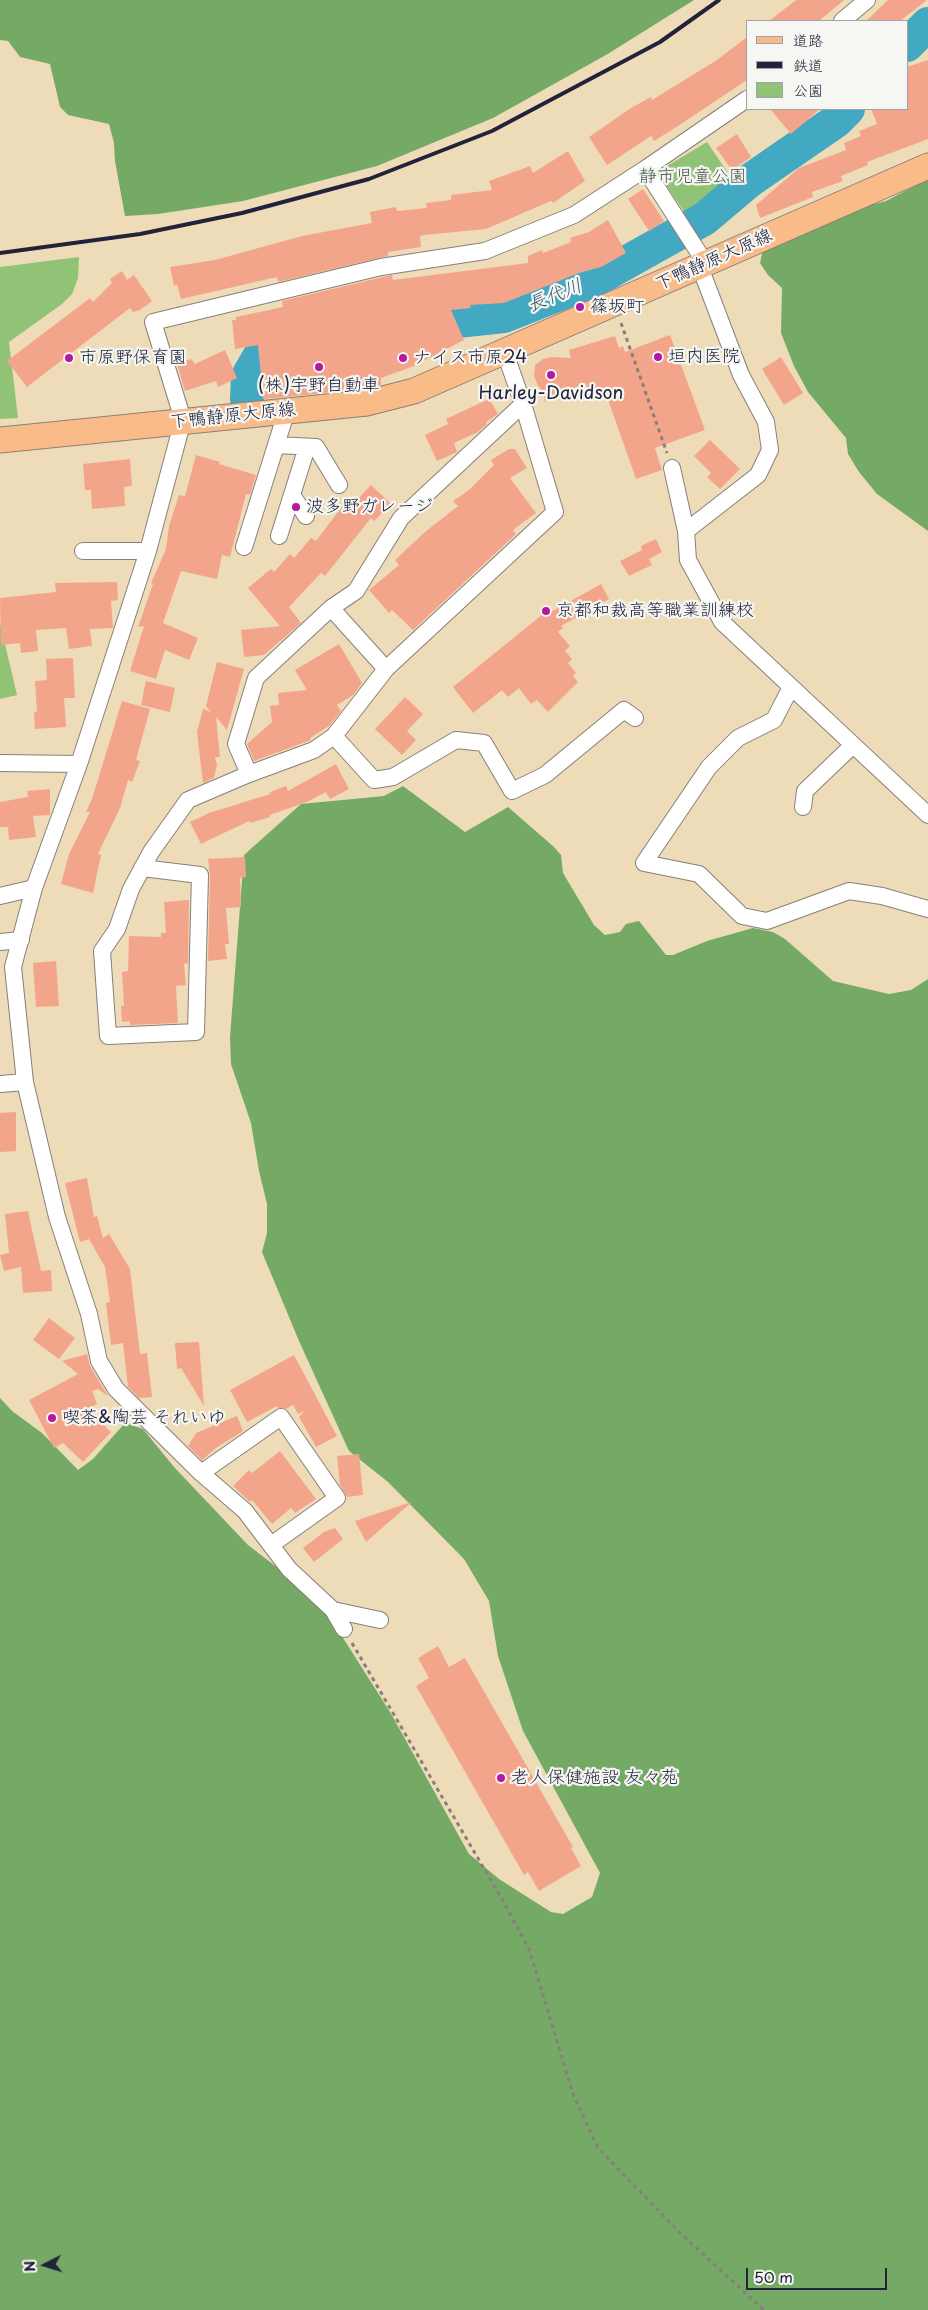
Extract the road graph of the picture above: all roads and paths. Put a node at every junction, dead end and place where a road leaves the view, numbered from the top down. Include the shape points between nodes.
1 (867, 0) edge
2 (843, 20) edge
3 (746, 99) edge
4 (928, 166) edge
5 (646, 169) junction
6 (701, 259) junction
7 (614, 304) junction
8 (504, 350) junction
9 (523, 404) junction
10 (287, 410) junction
11 (183, 420) junction
12 (0, 440) edge
13 (276, 446) junction
14 (307, 447) junction
15 (672, 468) joint
16 (339, 485) dead end
17 (292, 495) junction
18 (306, 516) dead end
19 (686, 531) junction
20 (279, 536) dead end
21 (244, 547) dead end
22 (83, 551) dead end
23 (148, 551) junction
24 (331, 608) junction
25 (386, 669) junction
26 (791, 687) junction
27 (635, 718) dead end
28 (334, 736) junction
29 (853, 745) junction
30 (0, 763) edge
31 (80, 764) junction
32 (249, 774) junction
33 (803, 807) dead end
34 (928, 815) edge
35 (142, 868) junction
36 (34, 888) junction
37 (0, 896) edge
38 (928, 910) edge
39 (21, 940) junction
40 (0, 942) edge
41 (25, 1082) junction
42 (0, 1084) edge
43 (201, 1473) junction
44 (271, 1545) junction
45 (333, 1610) junction
46 (380, 1620) dead end
47 (344, 1629) joint
48 (764, 2310) edge

1 - 2 street
3 - 5 street
4 - 6 main road, 下鴨静原大原線
5 - 6 street
5 - 11 street via 574,215 486,251 381,267 153,322
6 - 7 main road, 下鴨静原大原線
6 - 19 street via 741,375 766,422 770,450 758,475
7 - 8 main road, 下鴨静原大原線
7 - 15 path
8 - 9 street
8 - 10 main road, 下鴨静原大原線 via 414,391 367,403
9 - 24 street via 401,518 356,591
9 - 25 street via 555,512
10 - 11 main road, 下鴨静原大原線
10 - 13 street
11 - 12 main road, 下鴨静原大原線
11 - 23 street
13 - 14 street
13 - 21 street
14 - 16 street via 316,447
14 - 17 street
15 - 19 street
17 - 18 street
17 - 20 street
19 - 26 street via 688,560 722,622
22 - 23 street
23 - 31 street
24 - 25 street
24 - 32 street via 256,678 236,744
25 - 28 street
26 - 29 street
26 - 38 street via 774,720 738,738 709,766 644,863 699,874 742,916 767,921 849,891 882,896
27 - 28 street via 624,710 545,775 512,791 484,743 456,740 393,777 374,780
28 - 32 street via 314,750
29 - 33 street via 805,791
29 - 34 street
30 - 31 street
31 - 36 street
32 - 35 street via 188,800
35 - 35 street via 117,929 102,951 108,1036 196,1032 200,875
36 - 37 street
36 - 39 street
39 - 40 street
39 - 41 street via 14,967
41 - 42 street
41 - 43 street via 57,1217 89,1314 99,1361 116,1389
43 - 44 street via 245,1511
43 - 44 street via 281,1417 337,1498
44 - 45 street via 289,1569
45 - 46 street
45 - 47 street
47 - 48 path via 529,1949 573,2094 598,2148 681,2234

